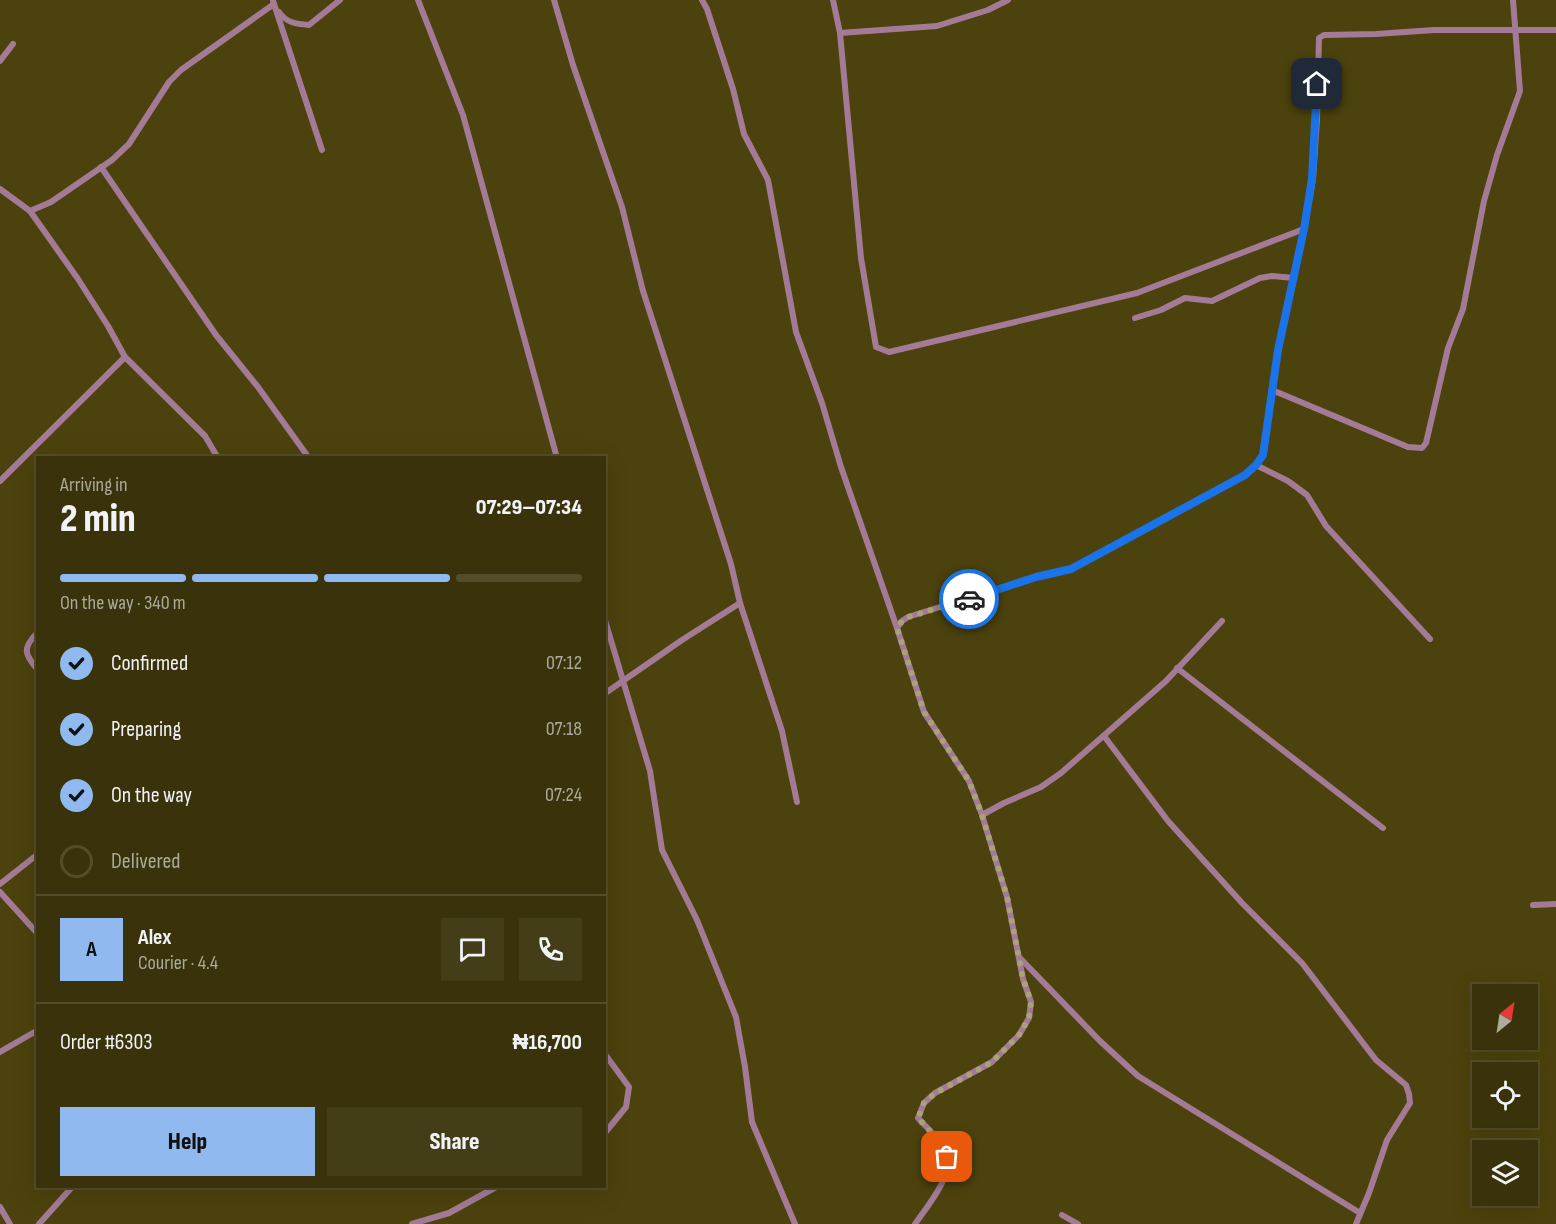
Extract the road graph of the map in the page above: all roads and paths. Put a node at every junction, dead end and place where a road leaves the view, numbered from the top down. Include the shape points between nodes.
1 (340, 0) edge
2 (418, 0) edge
3 (554, 0) edge
4 (702, 0) edge
5 (833, 0) edge
6 (1008, 0) edge
7 (1513, 0) edge
8 (273, 2) edge
9 (1516, 30) junction
10 (1556, 30) edge
11 (840, 33) junction
12 (13, 45) dead end
13 (0, 61) edge
14 (322, 150) dead end
15 (101, 167) junction
16 (0, 189) edge
17 (30, 211) junction
18 (1304, 229) junction
19 (1294, 278) junction
20 (1135, 318) dead end
21 (125, 357) junction
22 (1272, 390) junction
23 (217, 456) edge
24 (308, 456) edge
25 (556, 456) edge
26 (1256, 465) junction
27 (0, 481) edge
28 (740, 603) junction
29 (1222, 621) dead end
30 (606, 624) edge
31 (897, 628) junction
32 (36, 634) edge
33 (1430, 639) dead end
34 (36, 668) edge
35 (1176, 668) junction
36 (623, 681) junction
37 (606, 693) edge
38 (1104, 736) junction
39 (797, 802) dead end
40 (982, 815) junction
41 (1383, 828) dead end
42 (36, 856) edge
43 (0, 884) edge
44 (0, 892) edge
45 (1556, 904) edge
46 (1533, 905) dead end
47 (36, 932) edge
48 (1018, 957) junction
49 (36, 1031) edge
50 (0, 1052) edge
51 (606, 1056) edge
52 (606, 1132) edge
53 (71, 1188) edge
54 (494, 1188) edge
55 (0, 1207) edge
56 (1360, 1213) junction
57 (1062, 1215) dead end
58 (10, 1224) edge
59 (39, 1224) edge
60 (412, 1224) edge
61 (795, 1224) edge
62 (915, 1224) edge
63 (1078, 1224) edge
64 (1356, 1224) edge

1 - 8 street via 309,25 294,24 282,16
2 - 25 street via 463,115
3 - 28 street via 622,207 643,291
4 - 31 street via 744,134 768,180 796,332
5 - 11 street
6 - 11 street via 937,26
7 - 9 street
8 - 14 street
8 - 15 street via 181,70 129,144
9 - 10 street
9 - 18 street via 1434,30 1319,38 1317,119
9 - 22 street via 1520,91 1484,201 1463,309 1448,348 1426,443 1422,448 1408,447
11 - 18 street via 861,258 876,347 889,352 1137,294
12 - 13 street
15 - 17 street
15 - 24 street via 216,335
16 - 17 street
17 - 21 street via 78,279
18 - 19 street
19 - 20 street via 1260,278 1212,301 1185,298
19 - 22 street
21 - 23 street via 205,436
21 - 27 street
22 - 26 street via 1263,455
26 - 31 street via 1245,475 1071,569 908,617
26 - 33 street via 1307,495 1326,526
28 - 36 street
28 - 39 street via 782,730
29 - 35 street
30 - 36 street
31 - 40 street via 924,712 969,781
32 - 34 street via 26,646 26,657
35 - 38 street
35 - 41 street
36 - 37 street
36 - 61 street via 650,771 662,850 697,920 736,1017 752,1122
38 - 40 street via 1041,787
38 - 56 street via 1168,821 1302,963 1376,1060 1406,1085 1410,1103 1387,1140
40 - 48 street via 1007,897
42 - 43 street
44 - 47 street
45 - 46 street
48 - 56 street via 1138,1076
48 - 62 street via 1031,1002 1029,1018 1019,1035 992,1062 934,1094 924,1103 918,1118 939,1141 947,1167 946,1176
49 - 50 street
51 - 52 street via 629,1087 626,1107
53 - 59 street
54 - 60 street via 449,1213
55 - 58 street
56 - 64 street
57 - 63 street

